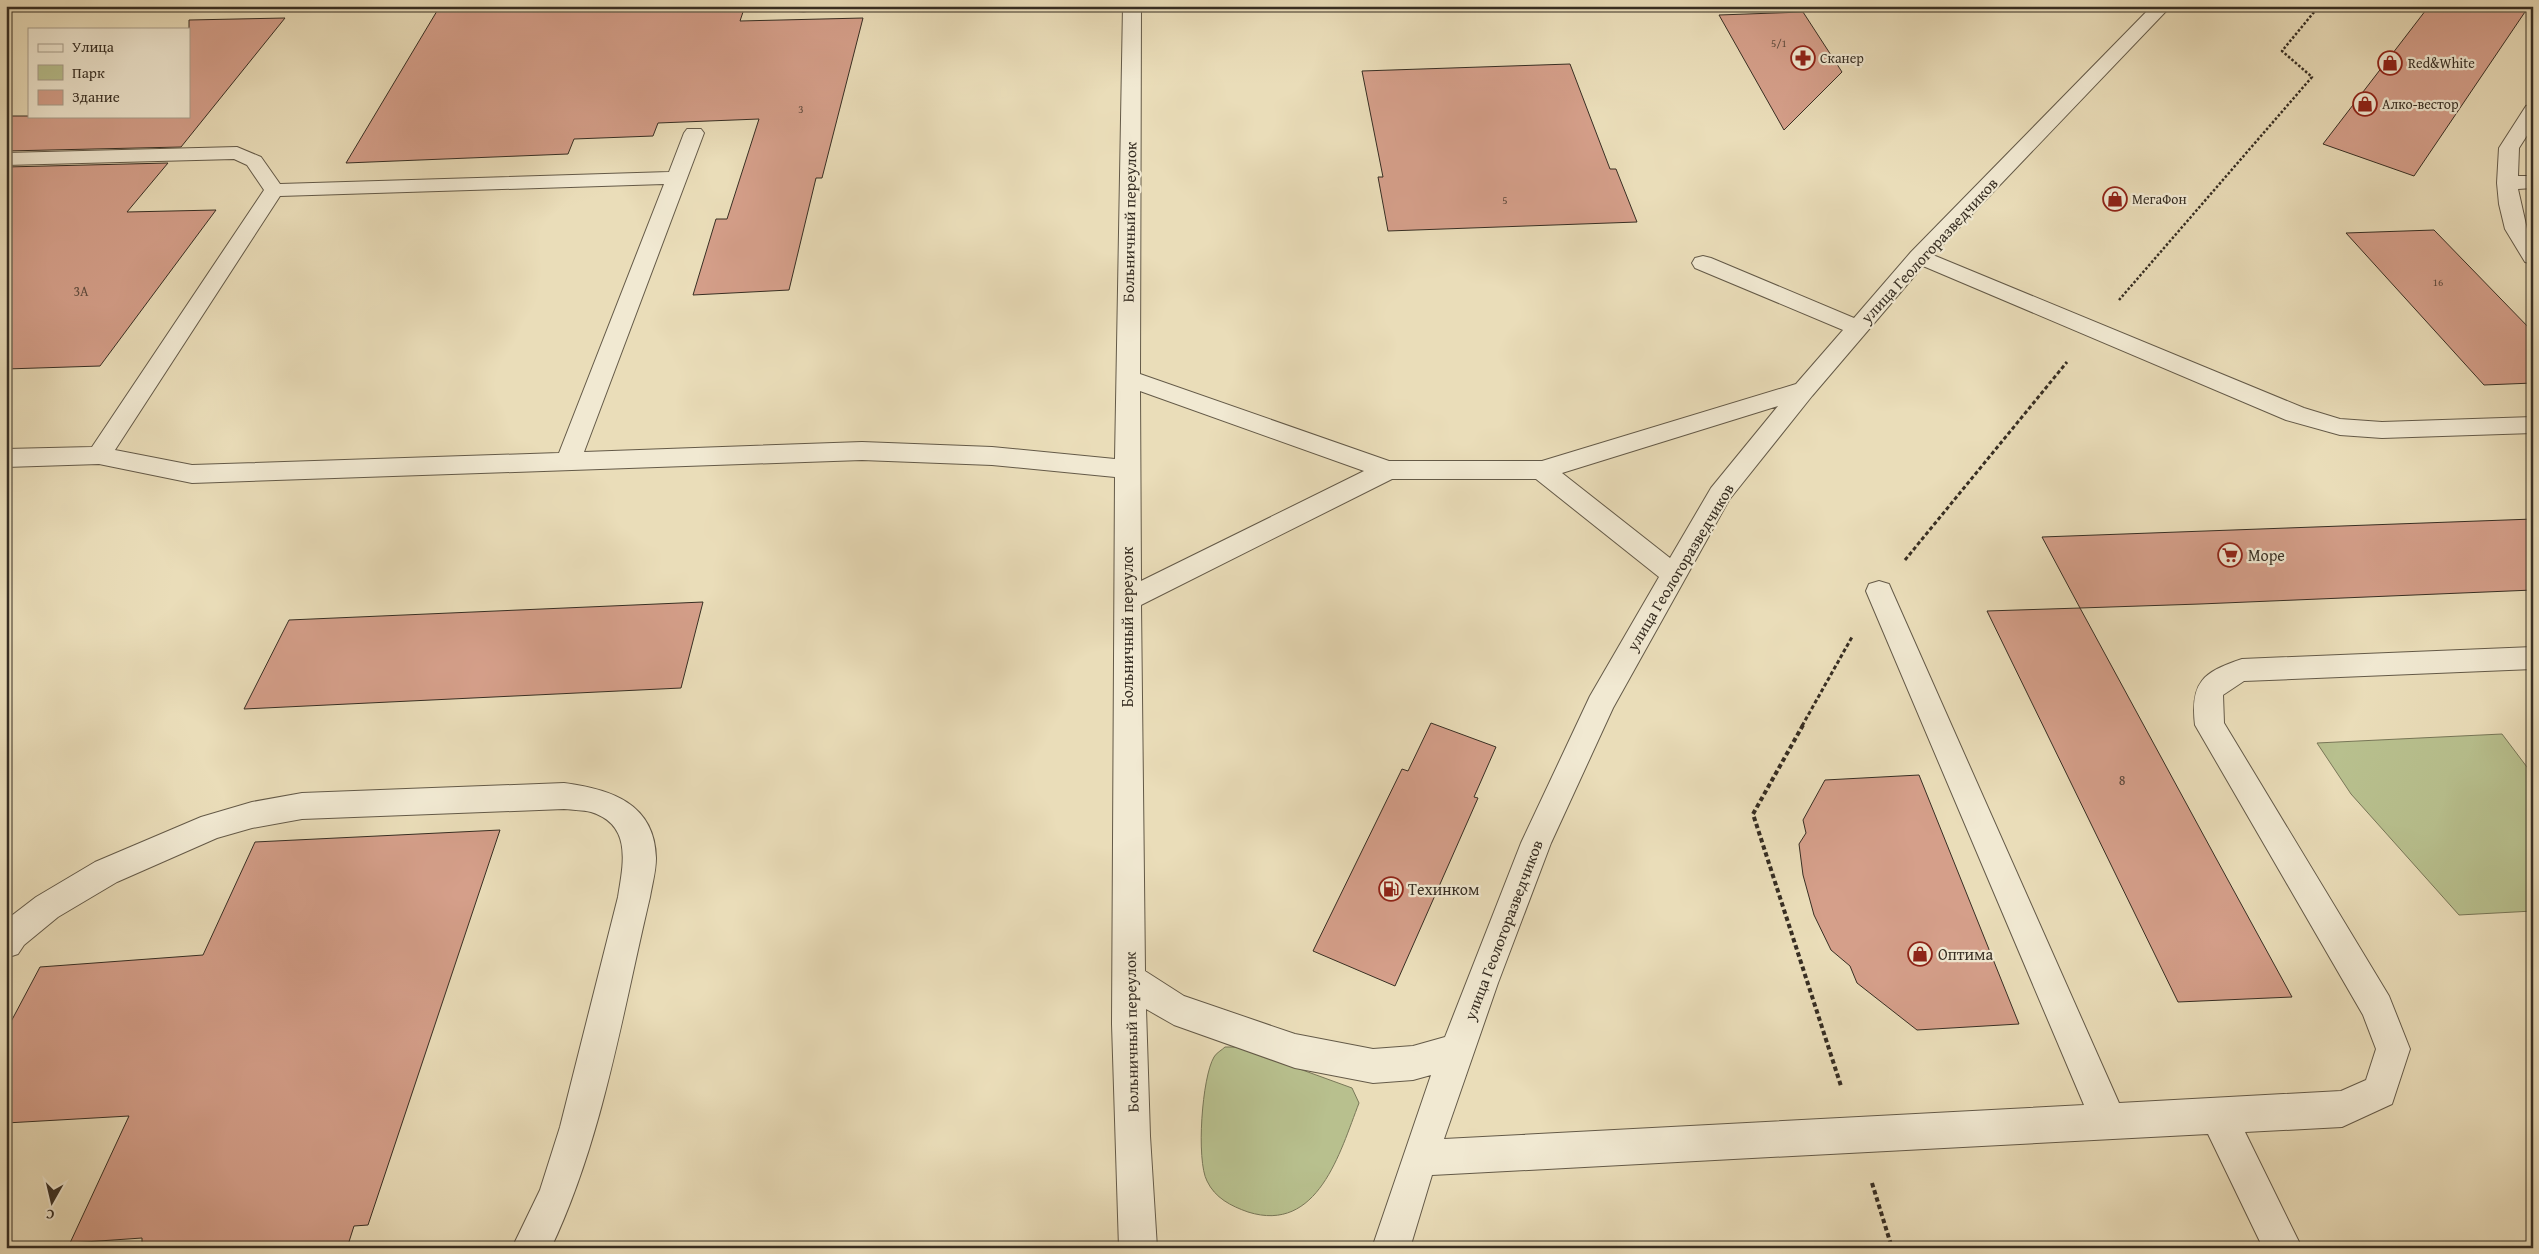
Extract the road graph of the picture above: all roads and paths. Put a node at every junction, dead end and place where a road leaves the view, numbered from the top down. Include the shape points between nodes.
1 (1132, 6) edge
2 (2162, 6) edge
3 (2533, 110) edge
4 (694, 133) dead end
5 (6, 159) edge
6 (677, 178) junction
7 (2533, 182) edge
8 (2507, 183) junction
9 (274, 190) junction
10 (1919, 257) junction
11 (2533, 257) edge
12 (1703, 263) dead end
13 (1858, 328) junction
14 (1127, 378) junction
15 (1804, 390) junction
16 (2533, 425) edge
17 (99, 456) junction
18 (6, 458) edge
19 (568, 462) junction
20 (1126, 469) junction
21 (1388, 470) junction
22 (1542, 470) junction
23 (1674, 575) junction
24 (1880, 591) joint
25 (1127, 600) junction
26 (2533, 658) edge
27 (6, 944) edge
28 (1129, 979) junction
29 (1456, 1051) junction
30 (2218, 1116) junction
31 (2110, 1121) junction
32 (1856, 1133) junction
33 (1419, 1158) junction
34 (531, 1248) edge
35 (1138, 1248) edge
36 (1390, 1248) edge
37 (1892, 1248) edge
38 (2283, 1248) edge

1 - 14 street, Больничный переулок
2 - 10 street, улица Геологоразведчиков
3 - 8 street via 2509,148
4 - 6 street
5 - 9 street via 237,154 254,161
6 - 9 street
6 - 19 street
7 - 8 street
8 - 11 street via 2516,229
9 - 17 street
10 - 13 street, улица Геологоразведчиков
10 - 16 street via 2295,414 2340,427 2382,430
12 - 13 street
13 - 15 street, улица Геологоразведчиков
14 - 20 street, Больничный переулок
14 - 21 street
15 - 22 street
15 - 23 street, улица Геологоразведчиков via 1720,494
17 - 18 street
17 - 19 street via 192,474
19 - 20 street via 862,451 992,456
20 - 25 street, Больничный переулок
21 - 22 street
21 - 25 street
22 - 23 street
23 - 29 street, улица Геологоразведчиков via 1600,704 1536,843
24 - 31 street
24 - 32 path via 1753,814
25 - 28 street, Больничный переулок
26 - 30 street via 2242,670 2217,680 2206,700 2210,725 2377,1007 2393,1049 2380,1092 2342,1109
27 - 34 street via 13,934 47,907 106,872 212,826 252,815 302,806 564,796 596,800 619,812 637,835 640,859 634,898 578,1127 556,1196
28 - 29 street via 1174,1009 1295,1051 1373,1066 1413,1063
28 - 35 street, Больничный переулок
29 - 33 street, улица Геологоразведчиков
30 - 31 street
30 - 38 street
31 - 32 street
32 - 33 street
32 - 37 path
33 - 36 street, улица Геологоразведчиков

